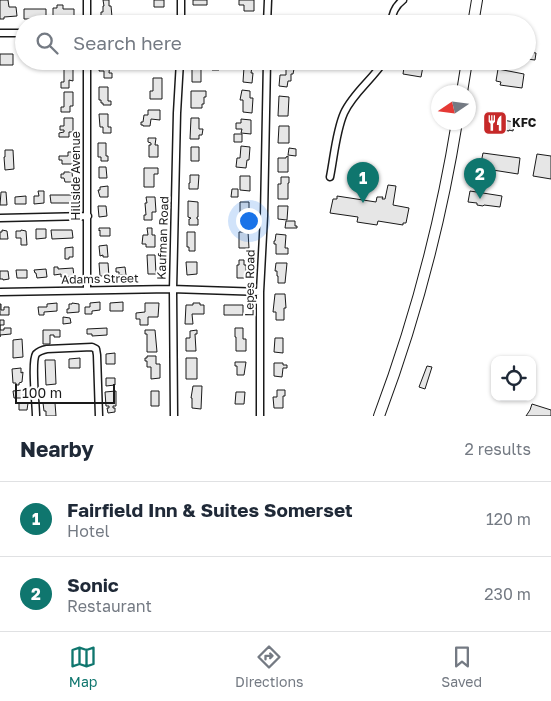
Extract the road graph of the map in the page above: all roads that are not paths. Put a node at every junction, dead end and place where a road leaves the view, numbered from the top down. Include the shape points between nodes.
1 (87, 0) edge
2 (181, 0) edge
3 (268, 0) edge
4 (404, 0) edge
5 (477, 0) edge
6 (87, 15) edge
7 (180, 15) edge
8 (268, 15) edge
9 (392, 15) edge
10 (474, 15) edge
11 (0, 33) edge
12 (15, 33) edge
13 (87, 70) edge
14 (180, 70) edge
15 (266, 70) edge
16 (377, 70) edge
17 (466, 70) edge
18 (463, 85) edge
19 (456, 130) edge
20 (330, 177) dead end
21 (88, 216) junction
22 (0, 218) edge
23 (173, 289) junction
24 (87, 290) junction
25 (0, 292) edge
26 (260, 292) junction
27 (36, 416) edge
28 (99, 416) edge
29 (174, 416) edge
30 (260, 416) edge
31 (379, 416) edge

1 - 6 street
2 - 7 street
3 - 8 street
4 - 9 street
5 - 10 main road
11 - 12 street
13 - 21 street, Hillside Avenue
14 - 23 street, Kaufman Road
15 - 26 street, Lepes Road
16 - 20 street via 344,112
17 - 18 main road
19 - 31 main road via 431,247
21 - 22 street
21 - 24 street, Hillside Avenue
23 - 24 street, Adams Street
23 - 26 street, Adams Street
23 - 29 street, Kaufman Road
24 - 25 street, Adams Street
26 - 30 street, Lepes Road
27 - 28 street via 34,358 37,353 46,349 92,347 97,355

